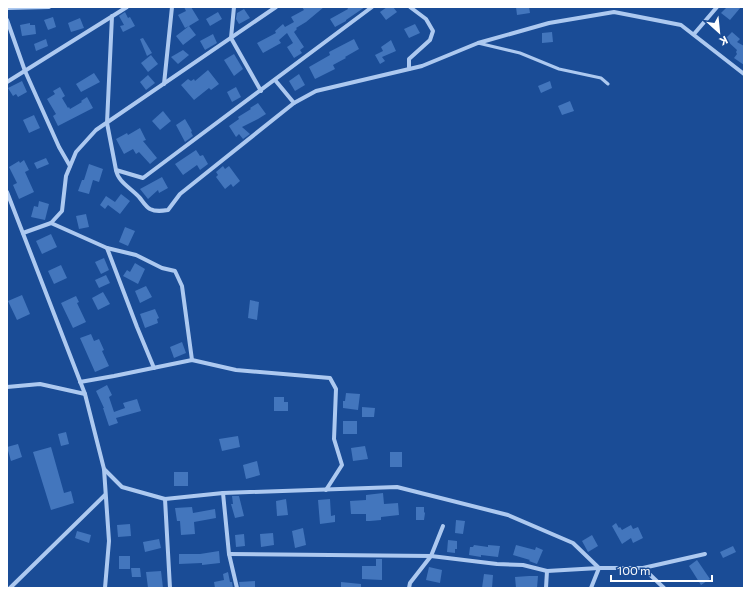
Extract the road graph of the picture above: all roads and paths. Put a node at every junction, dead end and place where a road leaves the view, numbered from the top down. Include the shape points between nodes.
1 (47, 7) edge
2 (126, 7) edge
3 (172, 7) edge
4 (234, 7) edge
5 (276, 7) edge
6 (372, 7) edge
7 (410, 7) edge
8 (614, 7) edge
9 (717, 7) edge
10 (7, 8) edge
11 (614, 12) junction
12 (112, 16) junction
13 (7, 20) edge
14 (694, 34) junction
15 (231, 38) junction
16 (478, 43) junction
17 (409, 69) junction
18 (25, 71) junction
19 (744, 74) edge
20 (275, 80) junction
21 (7, 82) edge
22 (164, 84) junction
23 (608, 84) dead end
24 (261, 91) junction
25 (294, 103) junction
26 (107, 123) junction
27 (70, 166) junction
28 (116, 170) junction
29 (7, 192) edge
30 (51, 223) junction
31 (23, 233) junction
32 (107, 248) junction
33 (192, 360) junction
34 (154, 368) junction
35 (80, 382) junction
36 (7, 387) edge
37 (85, 394) junction
38 (104, 469) junction
39 (326, 490) junction
40 (223, 493) junction
41 (105, 495) junction
42 (165, 499) junction
43 (443, 526) dead end
44 (229, 554) junction
45 (704, 554) dead end
46 (432, 556) junction
47 (599, 568) junction
48 (643, 568) junction
49 (546, 571) junction
50 (10, 588) edge
51 (105, 588) edge
52 (170, 588) edge
53 (237, 588) edge
54 (409, 588) edge
55 (546, 588) edge
56 (591, 588) edge
57 (664, 588) edge

1 - 10 street
2 - 12 street
3 - 22 street
4 - 15 street
5 - 15 street
6 - 20 street
7 - 17 street via 426,19 433,31 430,40 409,59
8 - 11 street
9 - 14 street
11 - 14 street via 682,25
11 - 16 street via 550,23
12 - 18 street
12 - 26 street
13 - 18 street
14 - 19 street
15 - 22 street
15 - 24 street
16 - 17 street
16 - 23 lane via 520,53 559,69 601,78
17 - 25 street via 316,91
18 - 21 street
18 - 27 street
20 - 24 street
20 - 25 street
22 - 26 street
24 - 28 street via 143,178
25 - 28 street via 180,194 168,210 158,212 149,208 123,182
26 - 27 street via 96,130 76,152
26 - 28 street
27 - 30 street via 66,176 62,211
29 - 31 street
30 - 31 street
30 - 32 street
31 - 35 street
32 - 33 street via 136,255 162,268 175,271 182,286
32 - 34 street
33 - 34 street
33 - 39 street via 236,370 330,378 336,390 334,439 342,465
34 - 35 street
35 - 37 street
36 - 37 street via 40,384
37 - 38 street
38 - 41 street
38 - 42 street via 122,487
39 - 40 street
39 - 47 street via 397,487 508,515 574,543
40 - 42 street
40 - 44 street
41 - 50 street
41 - 51 street via 109,541
42 - 52 street
43 - 46 street
44 - 46 street
44 - 53 street
45 - 48 street
46 - 49 street via 524,565
46 - 54 street via 410,583
47 - 48 street
47 - 49 street
47 - 56 street
48 - 57 street
49 - 55 street

